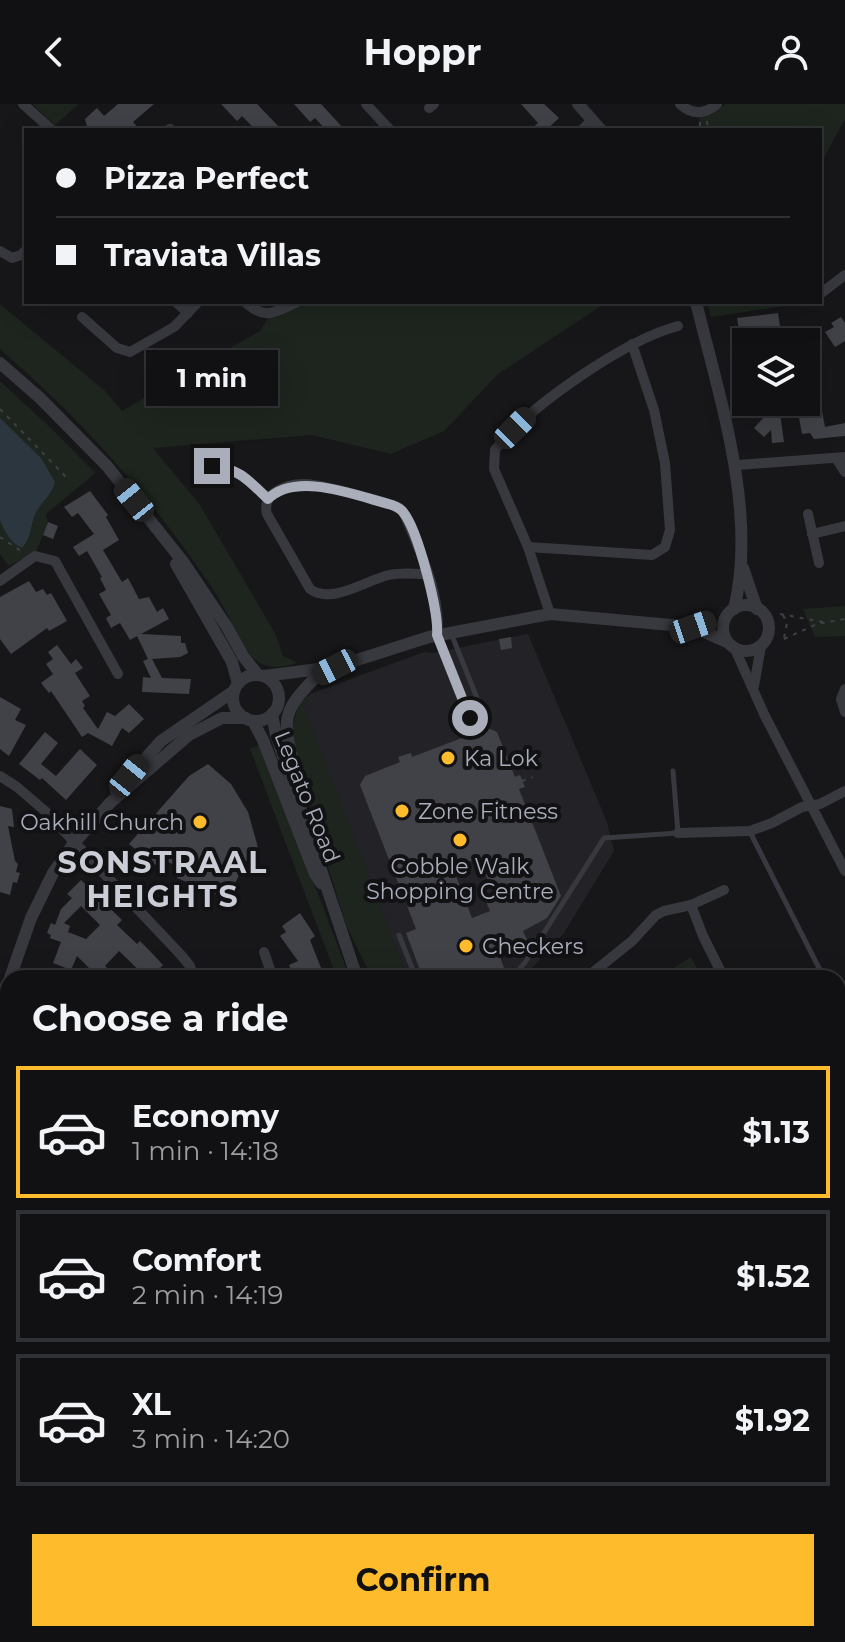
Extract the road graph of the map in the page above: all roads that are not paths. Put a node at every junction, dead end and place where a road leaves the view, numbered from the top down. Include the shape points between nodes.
1 (23, 104) edge
2 (366, 104) edge
3 (578, 104) edge
4 (680, 104) edge
5 (717, 104) edge
6 (597, 125) edge
7 (50, 128) edge
8 (388, 128) edge
9 (0, 251) edge
10 (24, 252) edge
11 (845, 275) edge
12 (822, 292) edge
13 (178, 304) edge
14 (196, 304) edge
15 (247, 304) edge
16 (293, 304) edge
17 (697, 304) edge
18 (188, 313) junction
19 (82, 317) dead end
20 (678, 326) dead end
21 (632, 344) junction
22 (0, 363) edge
23 (840, 458) edge
24 (737, 465) junction
25 (212, 466) dead end
26 (845, 472) edge
27 (268, 499) junction
28 (808, 514) dead end
29 (845, 526) edge
30 (812, 534) junction
31 (164, 540) junction
32 (528, 547) junction
33 (819, 563) dead end
34 (741, 565) junction
35 (428, 574) junction
36 (0, 581) edge
37 (757, 609) junction
38 (730, 612) junction
39 (550, 614) junction
40 (693, 627) junction
41 (438, 630) junction
42 (451, 632) junction
43 (731, 645) junction
44 (761, 646) junction
45 (335, 667) junction
46 (118, 674) dead end
47 (261, 675) junction
48 (317, 676) junction
49 (236, 687) junction
50 (753, 688) junction
51 (845, 689) edge
52 (279, 700) junction
53 (845, 712) edge
54 (483, 713) dead end
55 (272, 714) junction
56 (470, 718) dead end
57 (249, 720) junction
58 (673, 771) dead end
59 (0, 776) edge
60 (845, 791) edge
61 (299, 799) junction
62 (111, 802) junction
63 (811, 806) junction
64 (750, 831) junction
65 (678, 833) junction
66 (74, 843) junction
67 (845, 871) edge
68 (325, 888) junction
69 (724, 890) dead end
70 (691, 905) junction
71 (399, 935) dead end
72 (264, 952) dead end
73 (13, 970) edge
74 (191, 970) edge
75 (270, 970) edge
76 (354, 970) edge
77 (413, 970) edge
78 (519, 970) edge
79 (596, 970) edge
80 (720, 970) edge
81 (820, 970) dead end

1 - 7 street
2 - 8 street
3 - 6 street
4 - 5 street via 699,113
9 - 10 street via 12,258
11 - 12 street
13 - 18 street
14 - 18 street
15 - 16 street via 266,314
17 - 24 street
18 - 19 street via 168,331 126,352
20 - 21 street
21 - 32 street via 527,416 495,450 494,469
21 - 32 street via 662,447 670,530 665,547 652,555
22 - 31 street via 75,432
23 - 24 street
23 - 26 street
24 - 34 street
25 - 27 street via 238,472
27 - 35 street via 282,488 306,484 392,505 404,513
27 - 35 street via 267,514 317,594 330,595 393,574
28 - 30 street
29 - 30 street
30 - 33 street
31 - 47 street
31 - 49 street via 232,662
32 - 39 street
34 - 37 street
34 - 38 street
35 - 41 street
36 - 46 street via 33,557 44,556 57,564
37 - 38 street via 746,605
37 - 44 street via 769,627
38 - 40 street
38 - 43 street via 723,629
39 - 40 street
39 - 42 street
40 - 43 street
41 - 42 street
41 - 45 street
41 - 56 lane
42 - 54 lane
43 - 44 street via 746,651
43 - 50 street
44 - 50 street
45 - 47 street
45 - 48 street
47 - 49 street via 245,677
47 - 52 street via 275,684
48 - 52 street
48 - 61 street via 299,694 286,720
49 - 57 street via 235,708
49 - 62 street via 161,741
50 - 63 street
51 - 53 street
52 - 55 street
55 - 57 street
55 - 61 street, Legato Road
57 - 62 street via 222,718 189,735
57 - 68 street, Legato Road via 263,740
58 - 65 lane
59 - 66 street via 30,797
60 - 63 street
61 - 68 street, Legato Road
62 - 66 street
63 - 64 street
63 - 67 street
64 - 65 street
64 - 81 lane
65 - 78 lane via 604,838
66 - 73 street via 42,891
66 - 74 street
68 - 76 street, Legato Road
69 - 70 street
70 - 79 street via 656,915
70 - 80 street
71 - 77 lane
72 - 75 street

